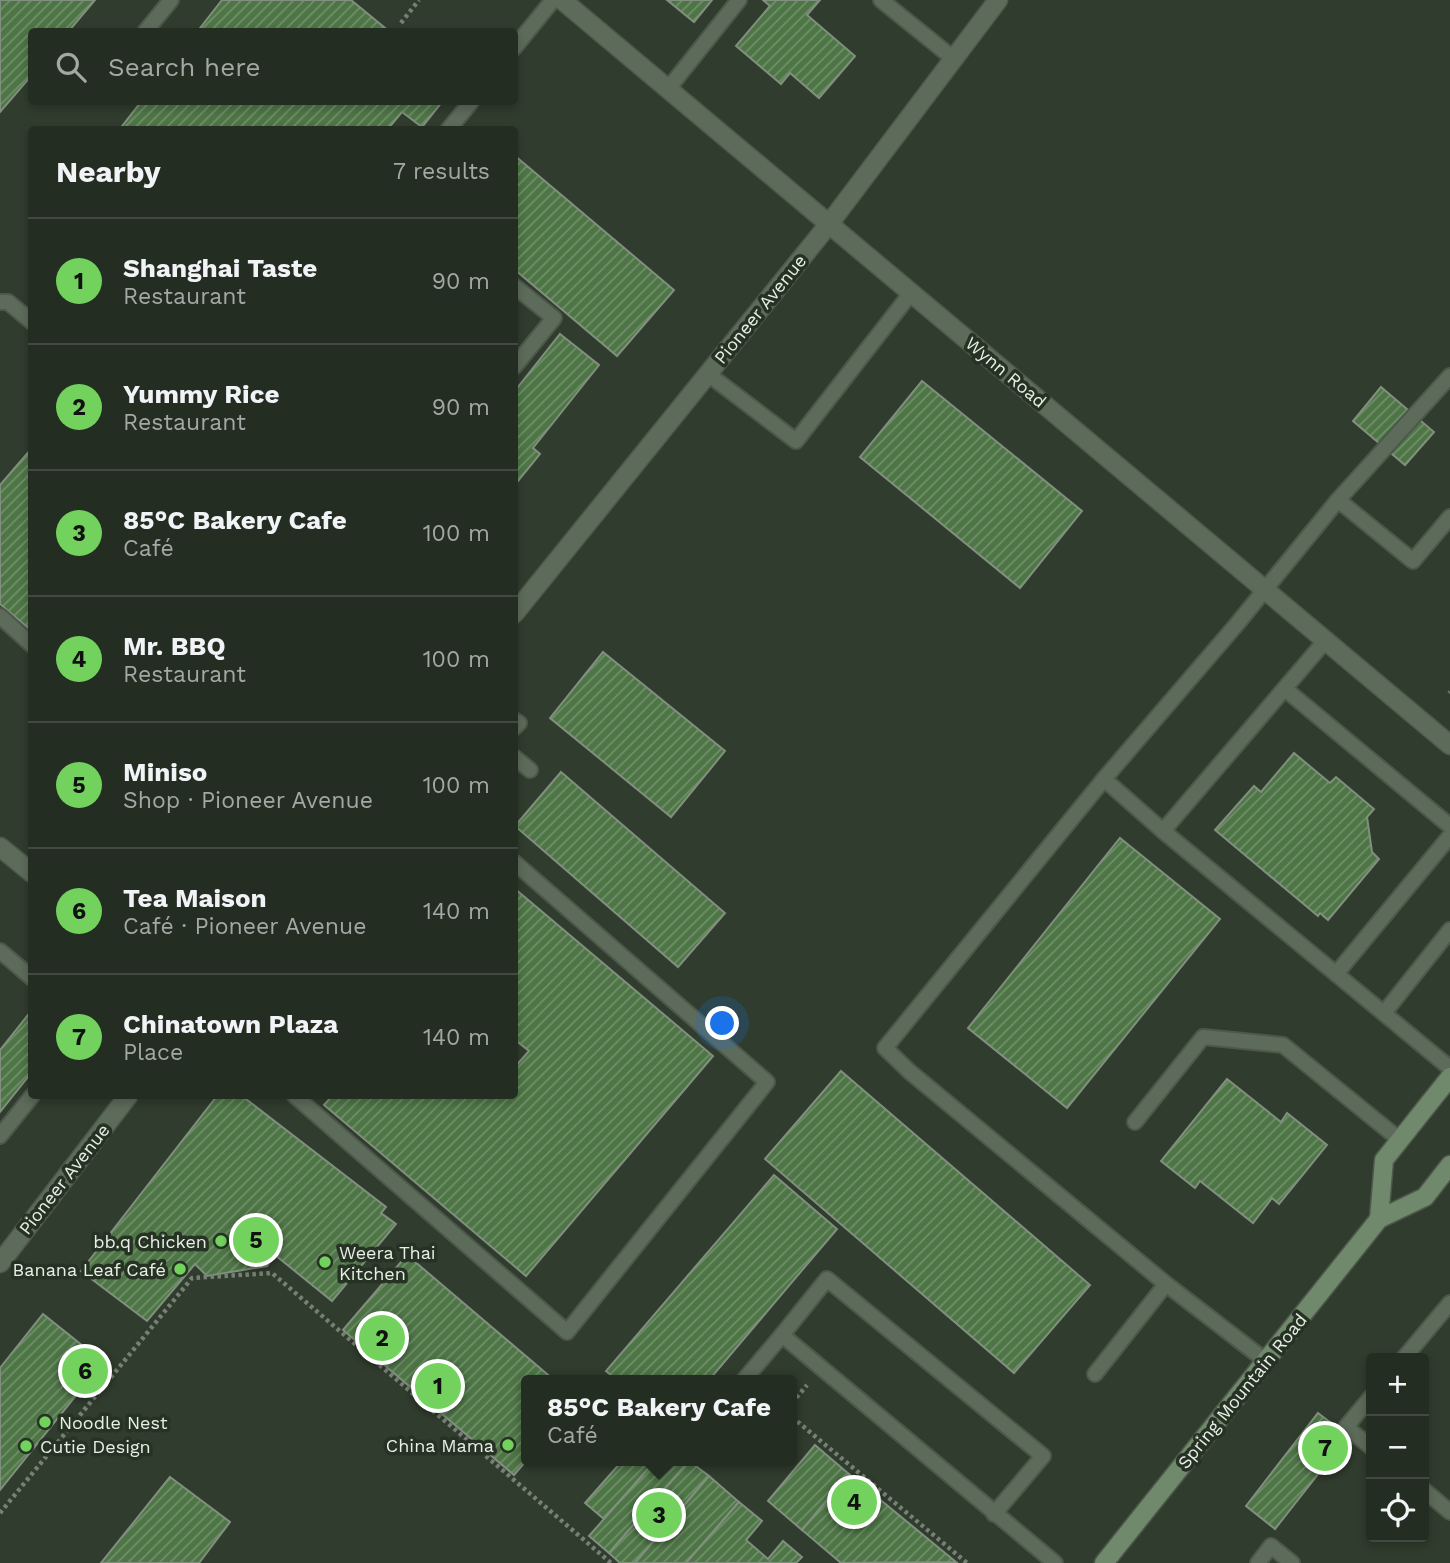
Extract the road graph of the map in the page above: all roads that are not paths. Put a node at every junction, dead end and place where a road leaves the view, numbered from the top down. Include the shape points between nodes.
1 (171, 0) edge
2 (553, 0) edge
3 (562, 0) edge
4 (740, 0) edge
5 (881, 0) edge
6 (998, 0) edge
7 (148, 28) edge
8 (518, 42) edge
9 (954, 59) junction
10 (668, 89) junction
11 (469, 105) edge
12 (451, 126) edge
13 (829, 224) junction
14 (518, 289) edge
15 (911, 293) junction
16 (0, 302) edge
17 (28, 319) edge
18 (518, 362) edge
19 (708, 374) junction
20 (1450, 376) edge
21 (1338, 500) junction
22 (1450, 517) edge
23 (1266, 590) junction
24 (518, 609) edge
25 (0, 616) edge
26 (1326, 640) junction
27 (28, 641) edge
28 (1285, 689) junction
29 (1450, 745) edge
30 (518, 760) edge
31 (530, 770) dead end
32 (1104, 779) junction
33 (1450, 826) edge
34 (1163, 831) junction
35 (1450, 835) edge
36 (0, 846) edge
37 (518, 865) edge
38 (28, 870) edge
39 (1450, 930) edge
40 (0, 951) edge
41 (1336, 974) junction
42 (28, 975) edge
43 (1384, 1013) junction
44 (1450, 1068) edge
45 (1450, 1077) edge
46 (30, 1099) edge
47 (126, 1099) edge
48 (298, 1099) edge
49 (1135, 1122) dead end
50 (0, 1136) edge
51 (1400, 1140) junction
52 (1450, 1165) edge
53 (1379, 1219) junction
54 (0, 1263) edge
55 (1166, 1284) junction
56 (1450, 1303) edge
57 (782, 1335) junction
58 (1408, 1353) edge
59 (1266, 1361) junction
60 (1095, 1374) dead end
61 (748, 1375) edge
62 (1366, 1403) edge
63 (1366, 1443) edge
64 (1429, 1494) edge
65 (1450, 1512) edge
66 (994, 1514) junction
67 (1055, 1563) edge
68 (1104, 1563) edge
69 (1258, 1563) edge
70 (1292, 1563) edge

1 - 7 lane
2 - 8 lane
3 - 10 street, Wynn Road
4 - 10 lane
5 - 9 lane
6 - 9 street, Pioneer Avenue
9 - 13 street, Pioneer Avenue
10 - 13 street, Wynn Road
11 - 12 lane
13 - 15 street, Wynn Road
13 - 19 street, Pioneer Avenue
14 - 18 lane via 554,318
15 - 19 lane via 796,441
15 - 23 street, Wynn Road
16 - 17 lane via 9,302
19 - 24 street, Pioneer Avenue
20 - 21 lane
21 - 22 lane via 1413,561
21 - 23 lane
23 - 26 street, Wynn Road
23 - 32 lane
25 - 27 lane
26 - 28 lane
26 - 29 street, Wynn Road
28 - 33 lane
28 - 34 lane
30 - 31 lane
32 - 34 lane
32 - 55 lane via 885,1048
34 - 41 lane
35 - 41 lane
36 - 38 street
37 - 48 lane via 766,1082 567,1332
39 - 43 lane
40 - 42 lane
41 - 43 lane
43 - 44 lane
45 - 51 main road
46 - 50 lane
47 - 54 street, Pioneer Avenue
49 - 51 lane via 1203,1037 1283,1045
51 - 53 main road via 1384,1160
52 - 53 main road, Spring Mountain Road via 1425,1197
53 - 59 main road, Spring Mountain Road
55 - 59 lane
55 - 60 lane
56 - 58 lane
57 - 61 lane
57 - 66 lane
57 - 66 lane via 827,1279 1043,1456
59 - 68 main road, Spring Mountain Road
62 - 63 lane via 1346,1427
64 - 65 lane
66 - 67 lane
69 - 70 lane via 1271,1546

